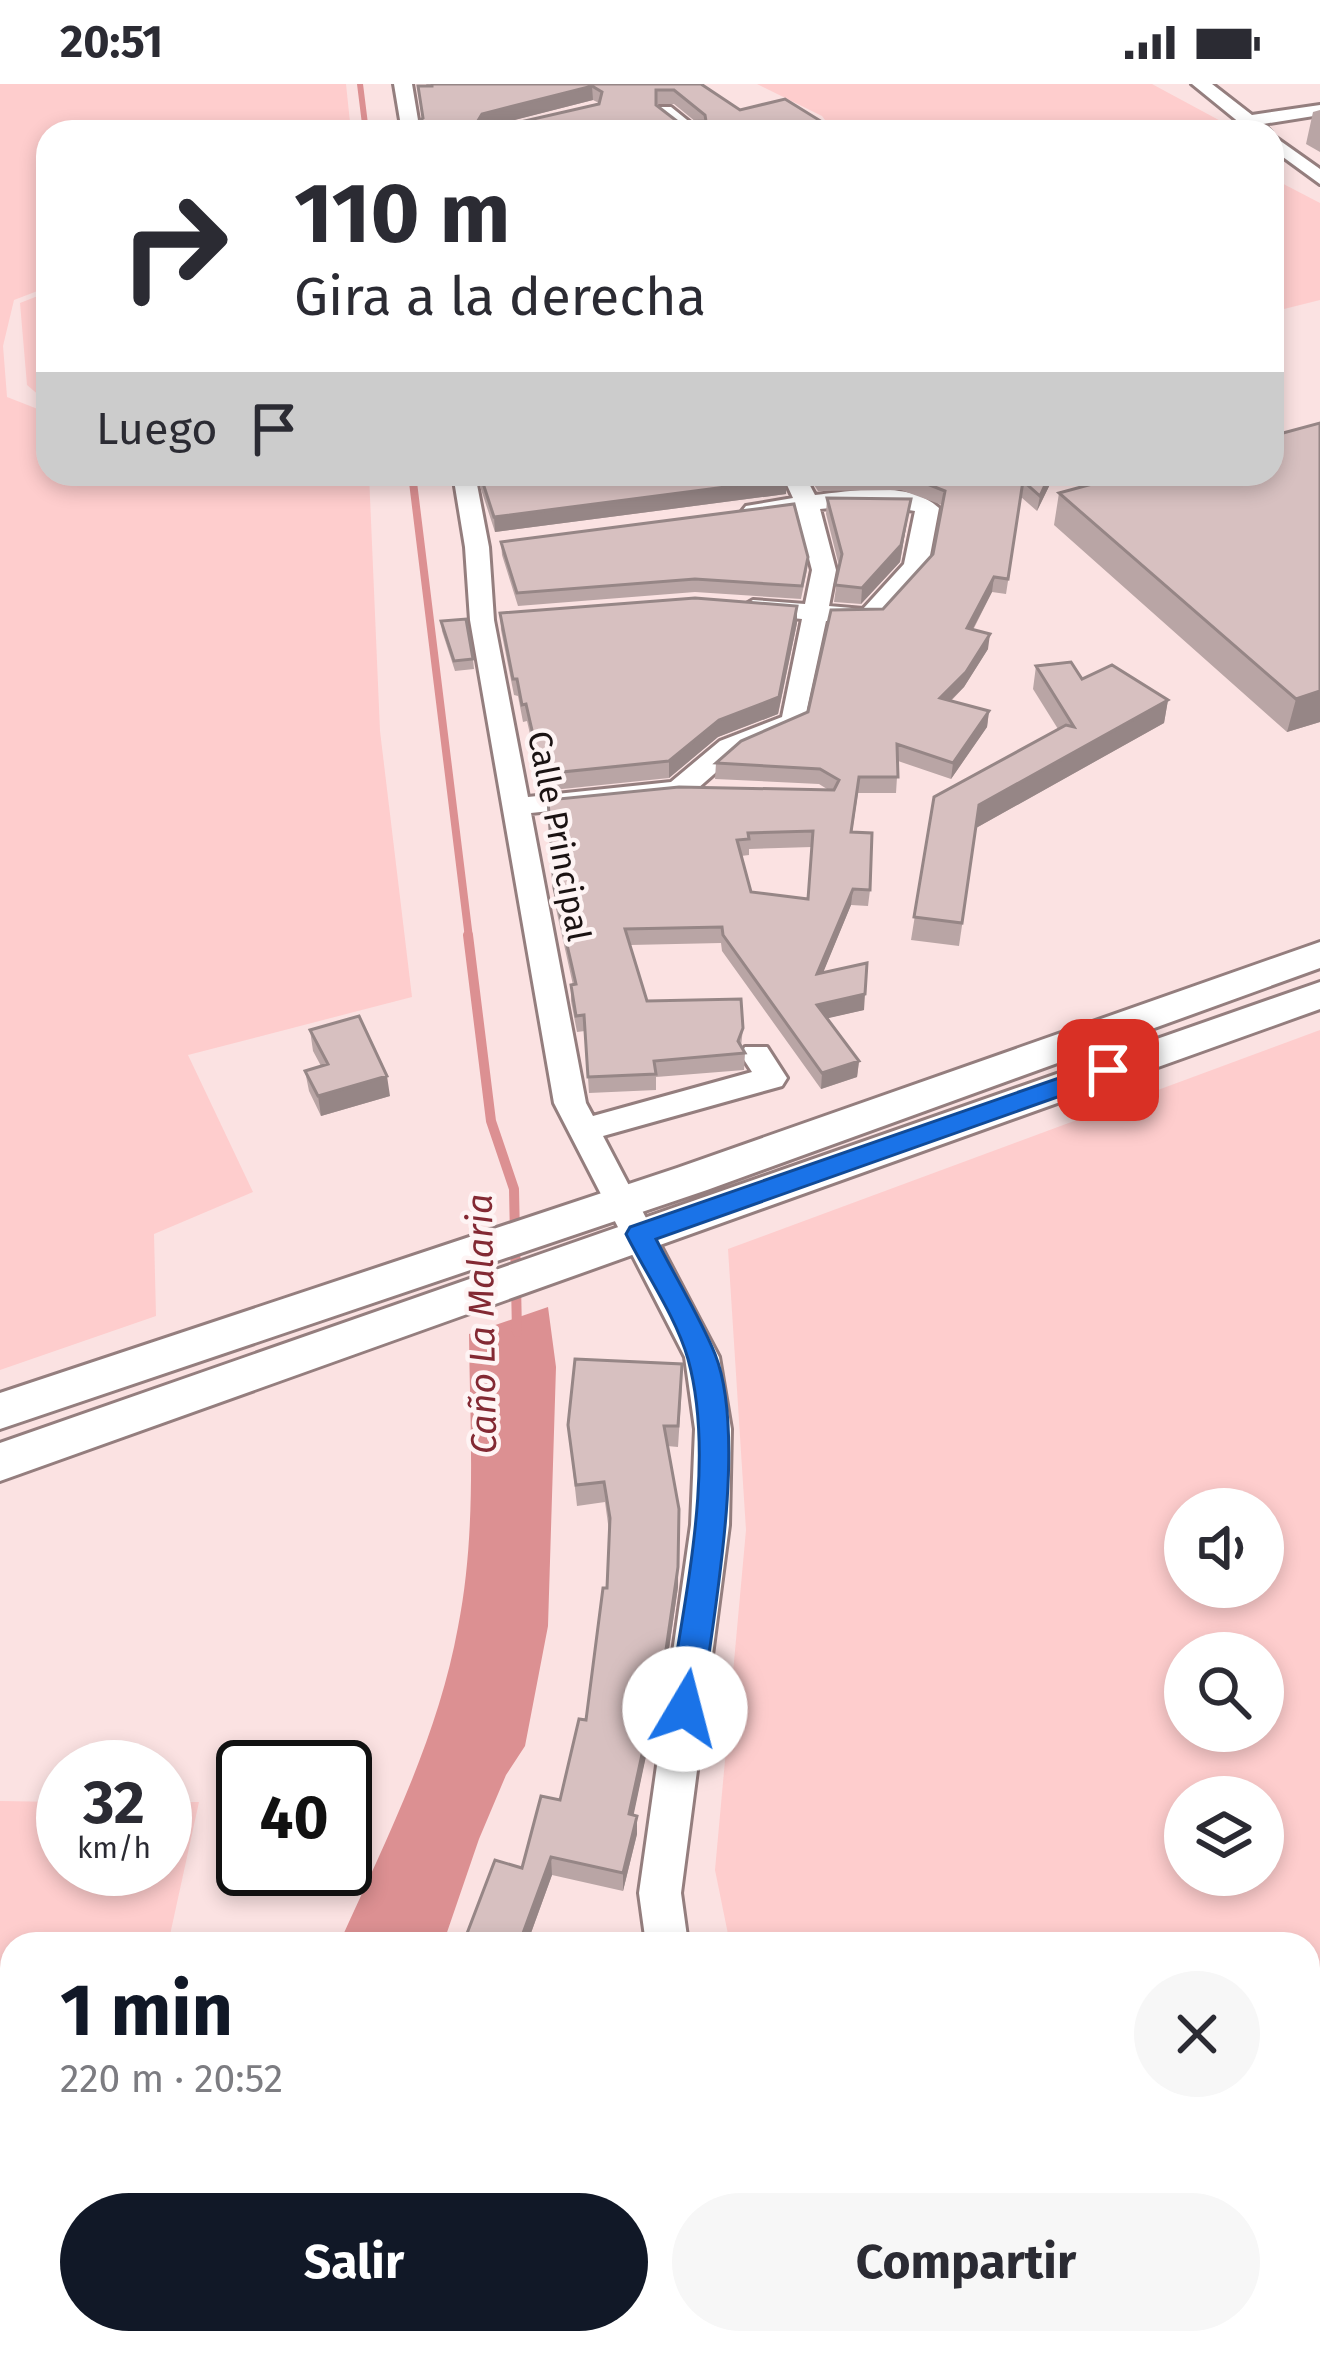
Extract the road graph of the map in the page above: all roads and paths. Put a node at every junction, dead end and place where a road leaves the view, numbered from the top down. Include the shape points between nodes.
1 (403, 84) edge
2 (1201, 84) edge
3 (1320, 105) edge
4 (665, 111) edge
5 (409, 120) edge
6 (677, 120) edge
7 (1252, 120) edge
8 (1271, 120) edge
9 (1284, 148) edge
10 (1315, 170) edge
11 (468, 486) edge
12 (799, 486) edge
13 (807, 504) junction
14 (721, 515) edge
15 (719, 604) edge
16 (815, 611) junction
17 (680, 790) junction
18 (722, 794) edge
19 (518, 806) junction
20 (1320, 954) edge
21 (1320, 994) edge
22 (756, 1055) dead end
23 (584, 1130) junction
24 (610, 1224) junction
25 (400, 1298) junction
26 (0, 1411) edge
27 (0, 1462) edge
28 (665, 1932) edge

1 - 5 street
2 - 7 street
3 - 8 street
4 - 6 street
9 - 10 street
11 - 19 street, Calle Principal via 488,545
12 - 13 street
13 - 14 street
13 - 16 street via 824,570
13 - 16 street via 892,497 927,508 916,566 869,617
15 - 16 street
16 - 17 street via 794,721 730,747
17 - 18 street
17 - 19 street
19 - 23 street, Calle Principal via 570,1103
20 - 24 main road
21 - 24 main road
22 - 23 street via 771,1078
23 - 24 street, Calle Principal
24 - 25 main road
24 - 28 street, Calle Principal via 702,1358 712,1430 710,1526 660,1893
25 - 26 main road
25 - 27 main road

